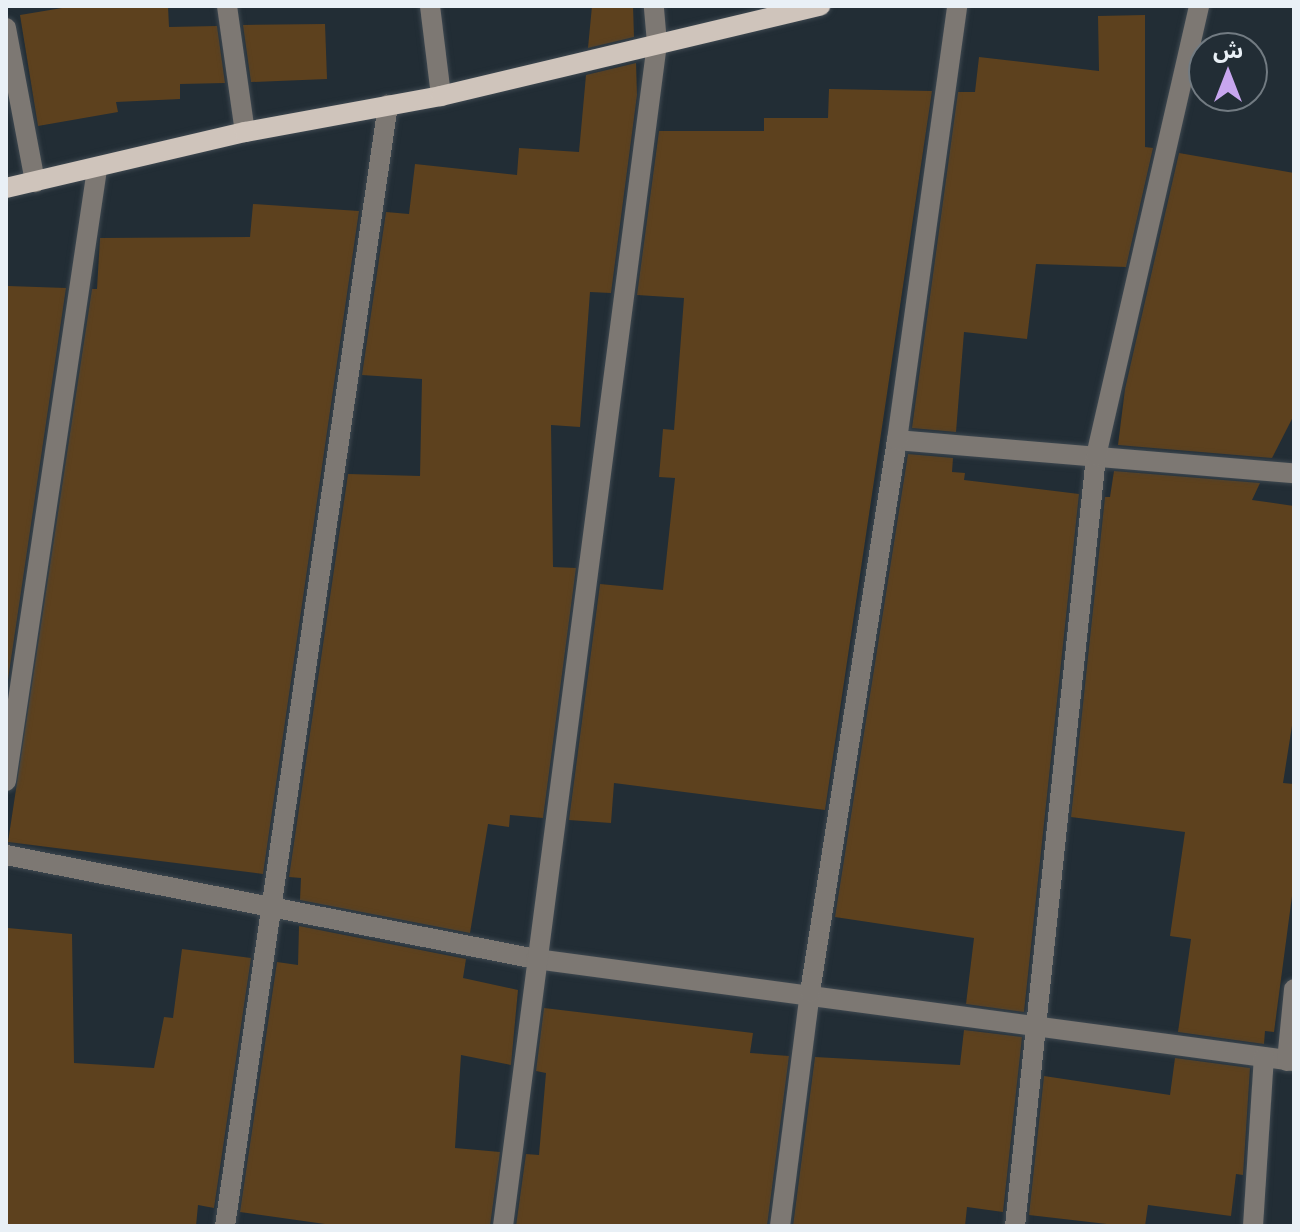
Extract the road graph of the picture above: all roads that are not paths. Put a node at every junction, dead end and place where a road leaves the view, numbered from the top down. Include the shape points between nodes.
1 (227, 6) edge
2 (430, 6) edge
3 (654, 6) edge
4 (820, 6) edge
5 (957, 6) edge
6 (1199, 6) edge
7 (6, 28) edge
8 (657, 43) junction
9 (441, 96) junction
10 (388, 105) junction
11 (245, 132) junction
12 (97, 169) junction
13 (35, 182) junction
14 (6, 188) edge
15 (897, 440) junction
16 (1096, 456) junction
17 (1294, 473) edge
18 (6, 781) edge
19 (6, 855) edge
20 (273, 911) junction
21 (536, 959) junction
22 (1294, 989) edge
23 (810, 992) junction
24 (1040, 1027) junction
25 (1264, 1057) junction
26 (1290, 1061) edge
27 (225, 1226) edge
28 (503, 1226) edge
29 (780, 1226) edge
30 (1015, 1226) edge
31 (1253, 1226) edge

1 - 11 street
2 - 9 street
3 - 8 street
4 - 8 main road
5 - 15 street
6 - 16 street
7 - 13 street
8 - 9 main road
8 - 21 street
9 - 10 main road
10 - 11 main road
10 - 20 street
11 - 12 main road
12 - 13 main road
12 - 18 street
13 - 14 main road
15 - 16 street
15 - 23 street
16 - 17 street
16 - 24 street
19 - 20 street
20 - 21 street
20 - 27 street
21 - 23 street
21 - 28 street
22 - 26 street
23 - 24 street
23 - 29 street
24 - 25 street
24 - 30 street
25 - 26 street
25 - 31 street

